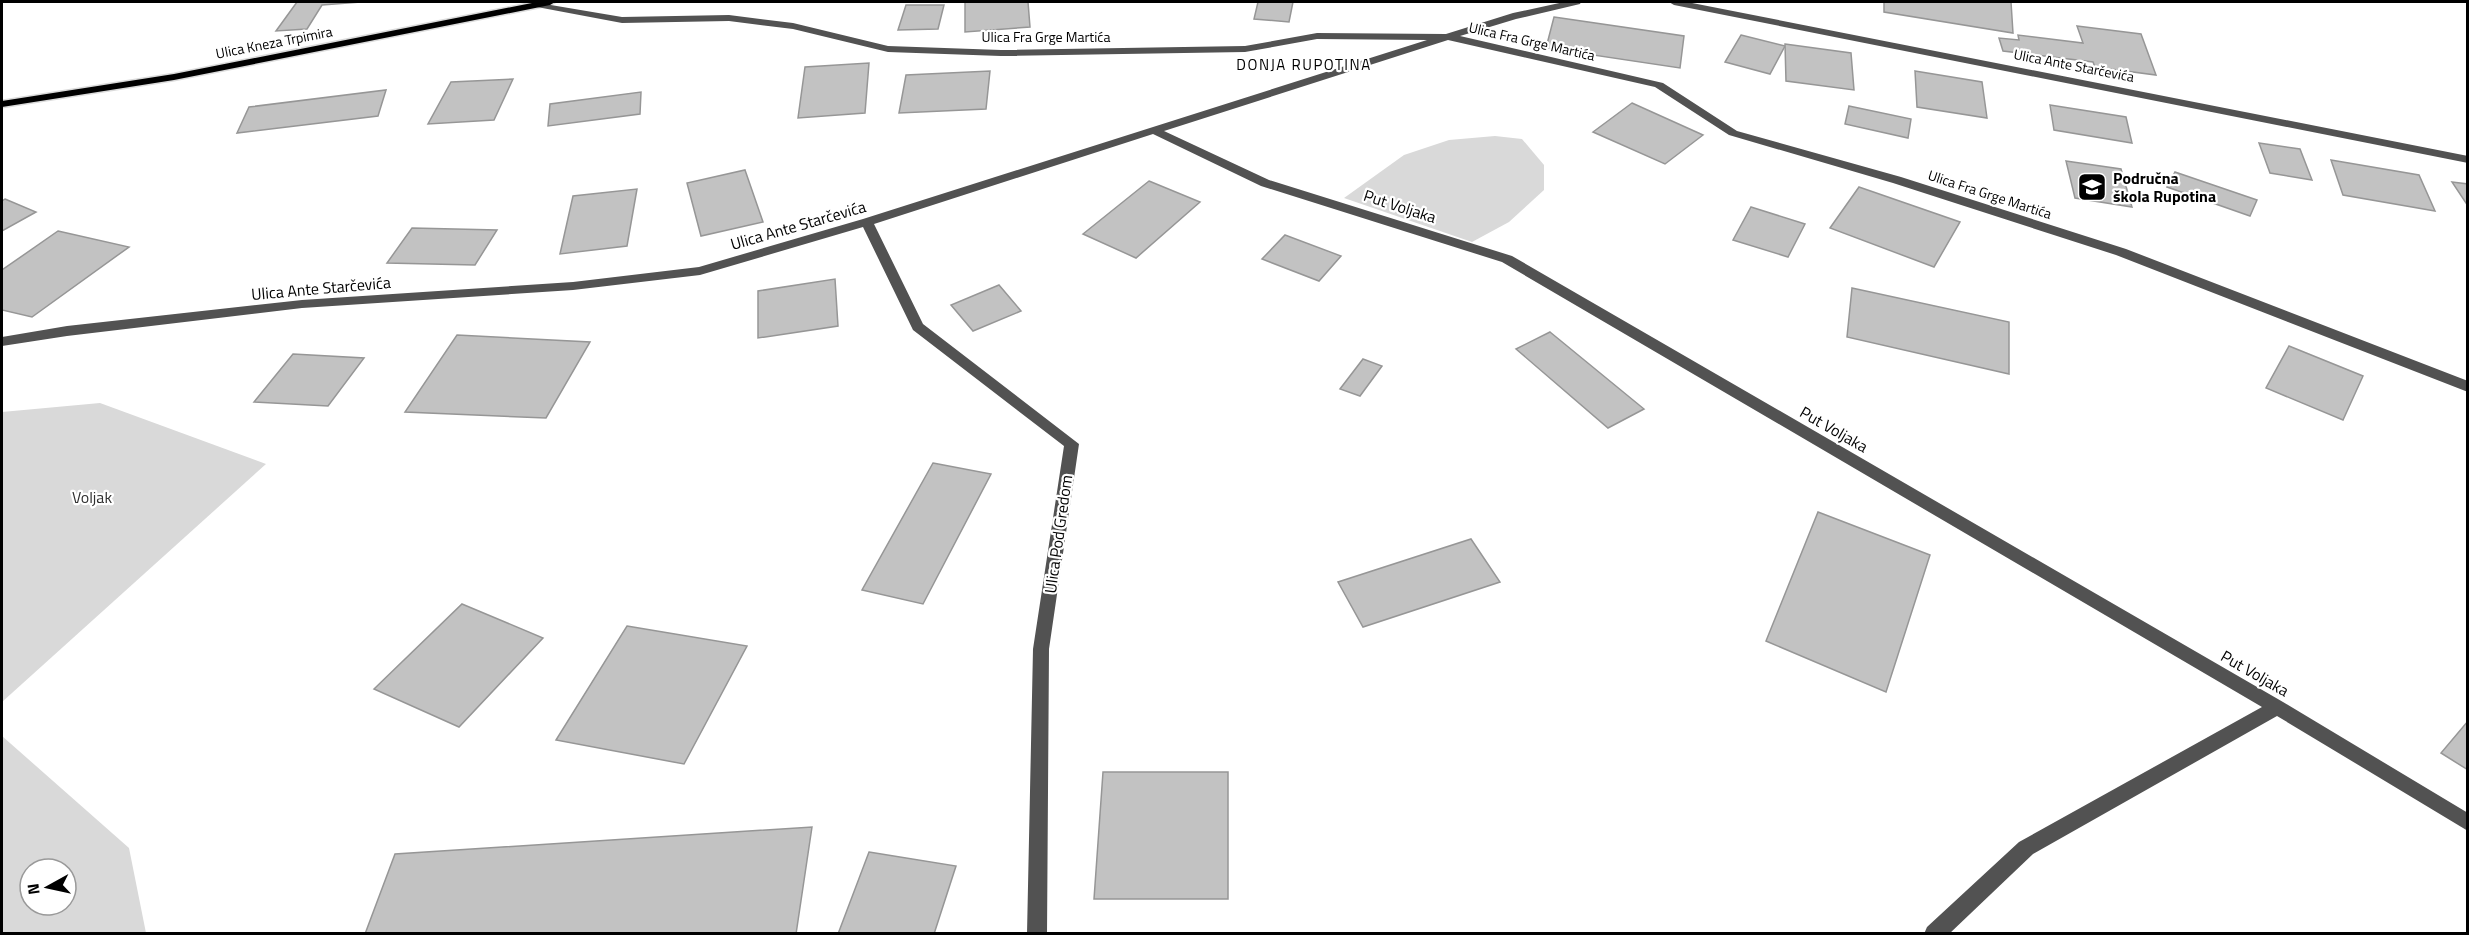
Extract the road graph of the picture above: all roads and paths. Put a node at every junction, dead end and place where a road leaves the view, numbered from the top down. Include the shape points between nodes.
1 (550, 2) edge
2 (1576, 2) edge
3 (1674, 2) edge
4 (537, 4) junction
5 (1448, 37) junction
6 (2, 104) edge
7 (1153, 130) junction
8 (2468, 160) edge
9 (867, 222) junction
10 (2, 340) edge
11 (2468, 387) edge
12 (2277, 707) junction
13 (2468, 823) edge
14 (1037, 933) edge
15 (1934, 933) edge

1 - 4 main road, Ulica Kneza Trpimira
2 - 5 street, Ulica Ante Starčevića via 1513,16
3 - 8 street, Ulica Ante Starčevića
4 - 5 street, Ulica Fra Grge Martića via 622,20 729,18 793,26 899,50 1245,49 1317,36
4 - 6 main road, Ulica Kneza Trpimira via 174,77
5 - 7 street, Ulica Ante Starčevića
5 - 11 street, Ulica Fra Grge Martića via 1659,85 1733,133 1898,180 2121,252
7 - 9 street, Ulica Ante Starčevića
7 - 12 street, Put Voljaka via 1265,183 1507,259
9 - 10 street, Ulica Ante Starčevića via 700,271 573,286 302,304
9 - 14 street, Ulica Pod Gredom via 918,327 1072,444 1041,649
12 - 13 street, Put Voljaka
12 - 15 street via 2026,848

